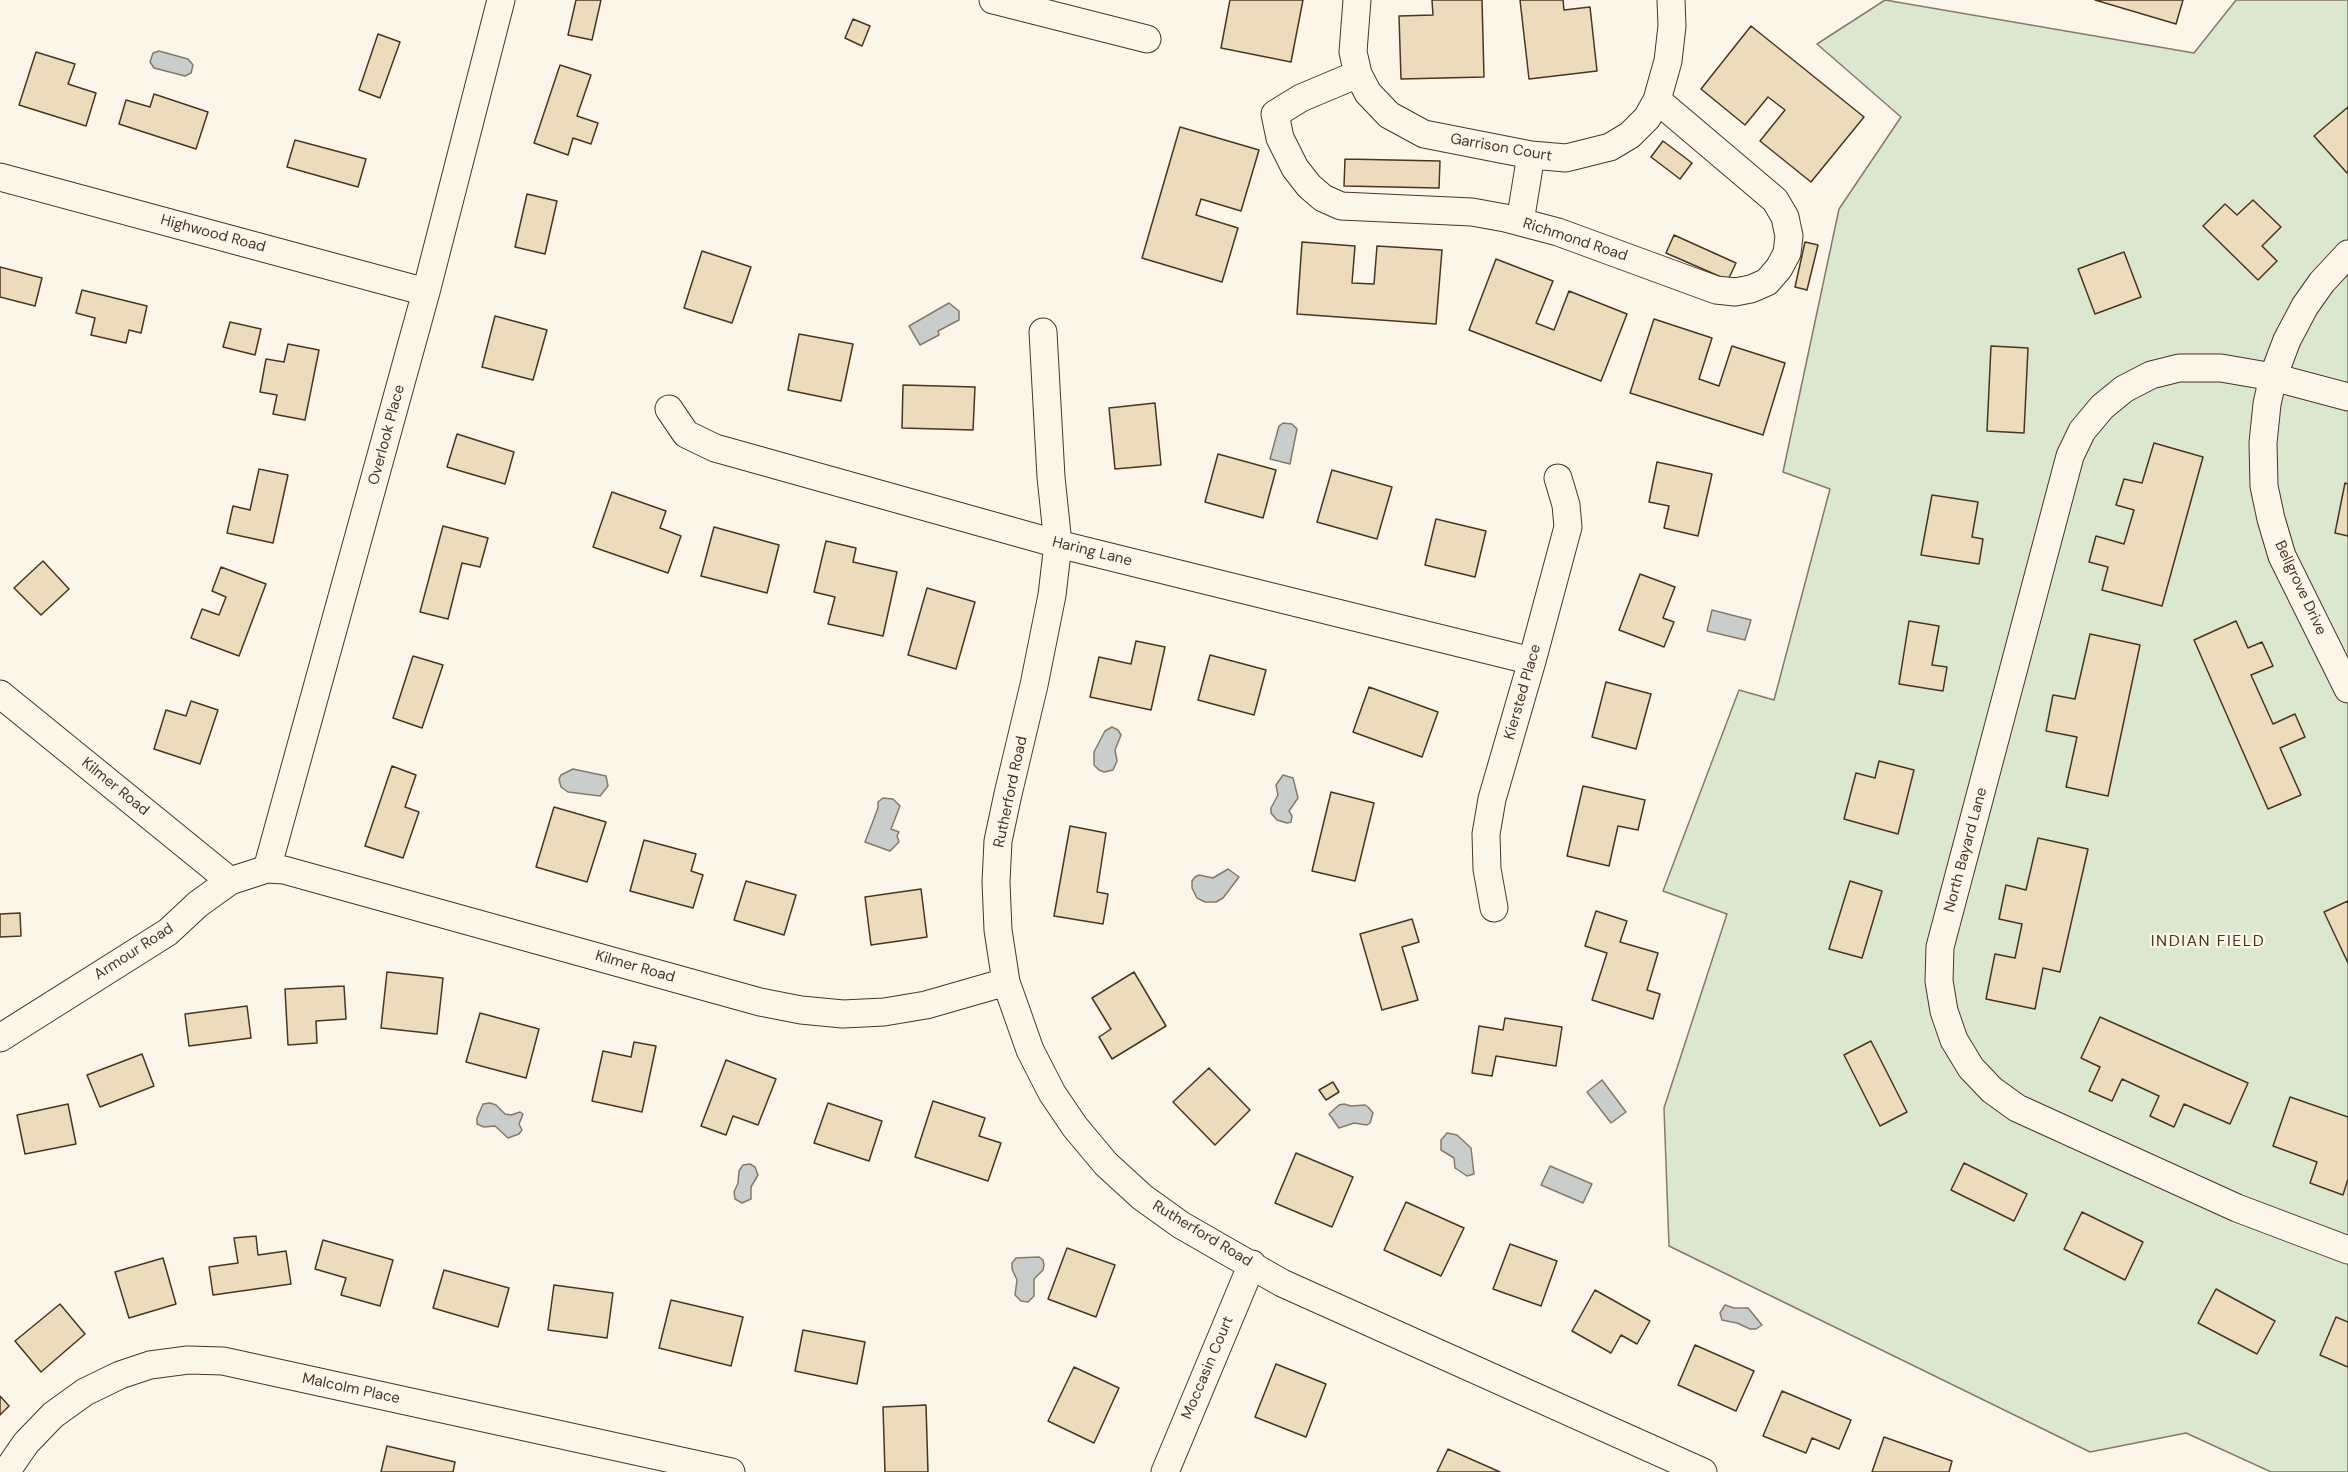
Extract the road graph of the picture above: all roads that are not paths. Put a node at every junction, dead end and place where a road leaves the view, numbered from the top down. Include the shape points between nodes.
1 (501, 0) edge
2 (993, 0) edge
3 (1357, 0) edge
4 (1671, 0) edge
5 (1147, 39) dead end
6 (1358, 74) junction
7 (1657, 100) junction
8 (1531, 155) junction
9 (0, 177) edge
10 (1520, 222) junction
11 (2348, 254) edge
12 (426, 292) junction
13 (1043, 332) dead end
14 (2273, 377) junction
15 (2348, 397) edge
16 (669, 409) dead end
17 (1558, 478) dead end
18 (1058, 544) junction
19 (1532, 661) junction
20 (2348, 689) edge
21 (0, 694) edge
22 (267, 869) junction
23 (230, 881) junction
24 (1494, 908) dead end
25 (1006, 982) junction
26 (0, 1038) edge
27 (2348, 1250) edge
28 (1252, 1264) junction
29 (6, 1472) edge
30 (731, 1472) edge
31 (1165, 1472) edge
32 (1703, 1472) edge

1 - 12 street, Overlook Place
2 - 5 street
3 - 6 street, Garrison Court via 1353,52
4 - 7 street, Garrison Court via 1668,61
6 - 8 street, Garrison Court via 1368,93 1389,116 1424,134
6 - 10 street, Richmond Road via 1301,98 1275,114 1280,138 1309,186 1341,206 1472,212
7 - 8 street, Garrison Court via 1647,118 1630,135 1610,147 1566,158
7 - 10 street, Richmond Road via 1775,200 1785,217 1789,236 1787,253 1767,282 1735,292 1716,290 1558,232
8 - 10 street
9 - 12 street, Highwood Road
11 - 14 street, Bellgrove Drive via 2306,306
12 - 22 street, Overlook Place
13 - 18 street, Rutherford Road
14 - 15 street, North Bayard Lane
14 - 20 street, Bellgrove Drive via 2263,443 2264,486 2271,519 2282,556
14 - 27 street, North Bayard Lane via 2221,368 2179,369 2151,375 2102,406 2082,431 2070,456 1940,947 1939,981 1954,1040 1971,1068 2017,1108 2237,1208
16 - 18 street, Haring Lane via 686,434 715,448
17 - 19 street, Kiersted Place via 1568,527
18 - 19 street, Haring Lane
18 - 25 street, Rutherford Road via 1034,685 998,841 998,930
19 - 24 street, Kiersted Place via 1492,799 1486,834
21 - 23 street, Kilmer Road
22 - 23 street, Armour Road
22 - 25 street, Kilmer Road via 284,870 801,1010 884,1012 926,1005
23 - 26 street, Armour Road via 168,932
25 - 28 street, Rutherford Road via 1030,1050 1052,1093 1106,1164 1181,1225
28 - 31 street, Moccasin Court
28 - 32 street, Rutherford Road via 1282,1283
29 - 30 street, Malcolm Place via 46,1422 85,1392 150,1365 188,1360 223,1361

